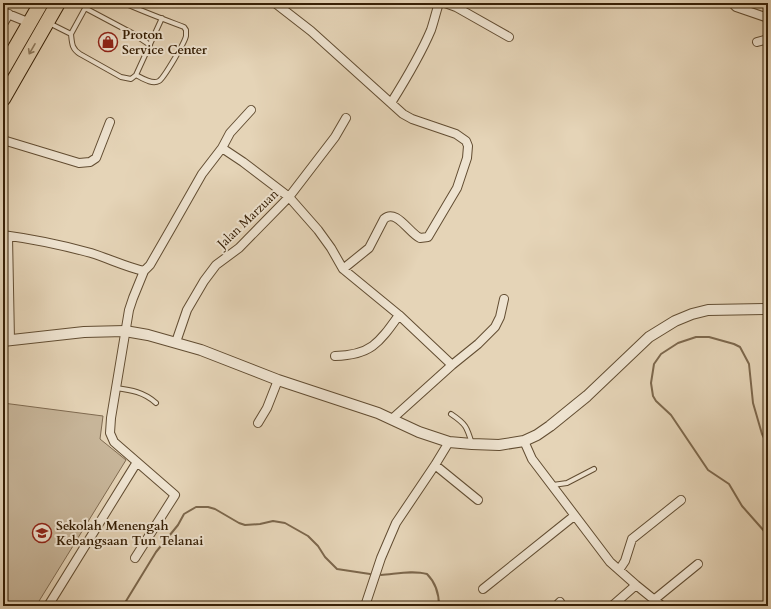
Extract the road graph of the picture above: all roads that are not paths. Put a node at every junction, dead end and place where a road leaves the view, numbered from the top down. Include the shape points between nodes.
1 (41, 3) edge
2 (58, 3) edge
3 (88, 3) edge
4 (124, 3) edge
5 (275, 3) edge
6 (439, 3) edge
7 (445, 3) edge
8 (732, 3) edge
9 (85, 8) junction
10 (6, 13) edge
11 (162, 18) junction
12 (768, 18) edge
13 (47, 22) junction
14 (30, 23) junction
15 (3, 24) edge
16 (71, 34) junction
17 (510, 37) dead end
18 (768, 39) edge
19 (757, 42) dead end
20 (150, 45) junction
21 (3, 69) edge
22 (136, 75) junction
23 (3, 99) edge
24 (391, 103) junction
25 (251, 110) dead end
26 (346, 118) dead end
27 (110, 122) dead end
28 (3, 140) edge
29 (222, 148) junction
30 (289, 197) junction
31 (5, 236) edge
32 (343, 269) junction
33 (144, 271) junction
34 (504, 298) dead end
35 (768, 309) edge
36 (398, 315) junction
37 (125, 331) junction
38 (7, 341) edge
39 (176, 342) junction
40 (335, 356) dead end
41 (452, 364) junction
42 (278, 380) junction
43 (116, 388) junction
44 (156, 403) dead end
45 (450, 414) dead end
46 (392, 419) junction
47 (258, 423) dead end
48 (524, 441) junction
49 (449, 442) junction
50 (472, 444) junction
51 (138, 462) junction
52 (435, 465) junction
53 (594, 469) dead end
54 (550, 485) junction
55 (478, 500) dead end
56 (681, 500) dead end
57 (574, 516) junction
58 (135, 558) dead end
59 (698, 564) dead end
60 (619, 570) junction
61 (636, 585) junction
62 (483, 589) dead end
63 (655, 600) junction
64 (48, 606) edge
65 (365, 606) edge
66 (612, 606) edge
67 (662, 606) edge

1 - 14 highway
2 - 13 highway
3 - 9 lane
4 - 11 lane
5 - 24 street via 311,31
6 - 24 street via 424,46
7 - 17 street
8 - 12 street via 736,7
9 - 16 lane
9 - 20 lane
10 - 14 street
10 - 15 street
11 - 20 lane
11 - 22 lane via 184,27 186,36 159,81 152,82
13 - 16 lane
13 -> 23 highway
14 - 21 highway
16 - 22 lane via 75,51 121,77 131,79
18 - 19 street
20 - 22 lane
24 - 32 street via 412,119 461,137 468,146 467,158 457,188 428,237 420,238 396,217 387,216 369,248
25 - 29 street via 230,133
26 - 30 street, Jalan Marzuan via 335,137
27 - 28 street via 96,158 90,162 79,163
29 - 30 street
29 - 33 street via 202,174
30 - 32 street via 318,230
30 - 39 street, Jalan Marzuan via 239,248 216,265 187,310
31 - 33 street via 52,243
31 - 38 street
32 - 36 street
33 - 37 street via 133,298
34 - 41 street via 495,327
35 - 48 street via 708,310 669,324 649,337 563,417
36 - 40 street via 383,336 369,349 348,356
36 - 41 street
37 - 38 street via 84,332
37 - 39 street
37 - 43 street
39 - 42 street
41 - 46 street
42 - 46 street
42 - 47 street
43 - 44 lane via 140,392
43 - 51 street via 111,436 114,442
45 - 50 lane via 462,422
46 - 49 street
48 - 50 street
48 - 54 street via 532,459
49 - 50 street
49 - 52 street
51 - 58 street via 175,495
51 - 64 street
52 - 55 street
52 - 65 street via 389,537
53 - 54 lane via 567,483
54 - 57 street
56 - 60 street via 632,539 625,561
57 - 60 street
57 - 62 street
59 - 63 street
60 - 61 street
61 - 63 street
61 - 66 street
63 - 67 street

